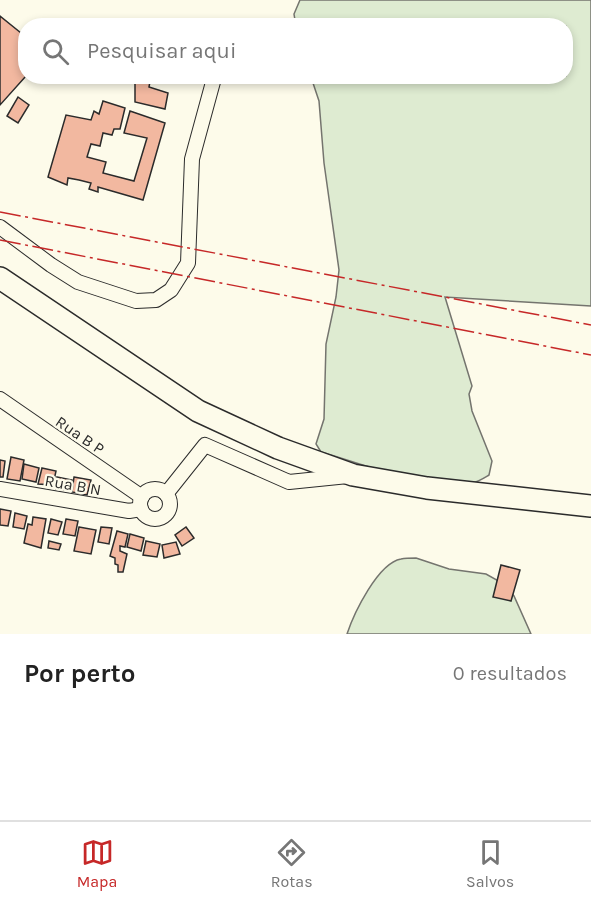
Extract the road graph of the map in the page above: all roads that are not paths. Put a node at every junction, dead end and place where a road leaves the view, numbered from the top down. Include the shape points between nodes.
1 (212, 84) edge
2 (0, 226) edge
3 (0, 278) edge
4 (0, 399) edge
5 (353, 475) junction
6 (0, 489) edge
7 (166, 494) junction
8 (141, 503) junction
9 (591, 506) edge

1 - 2 street via 192,159 188,263 171,290 156,300 136,301 78,282
3 - 5 highway via 198,411 278,448
4 - 8 street, Rua B P
5 - 7 street via 289,482 205,445
5 - 9 highway via 427,488
6 - 8 street, Rua B N via 129,512
7 - 8 street via 151,490
7 - 8 street via 168,510 160,518 149,517

